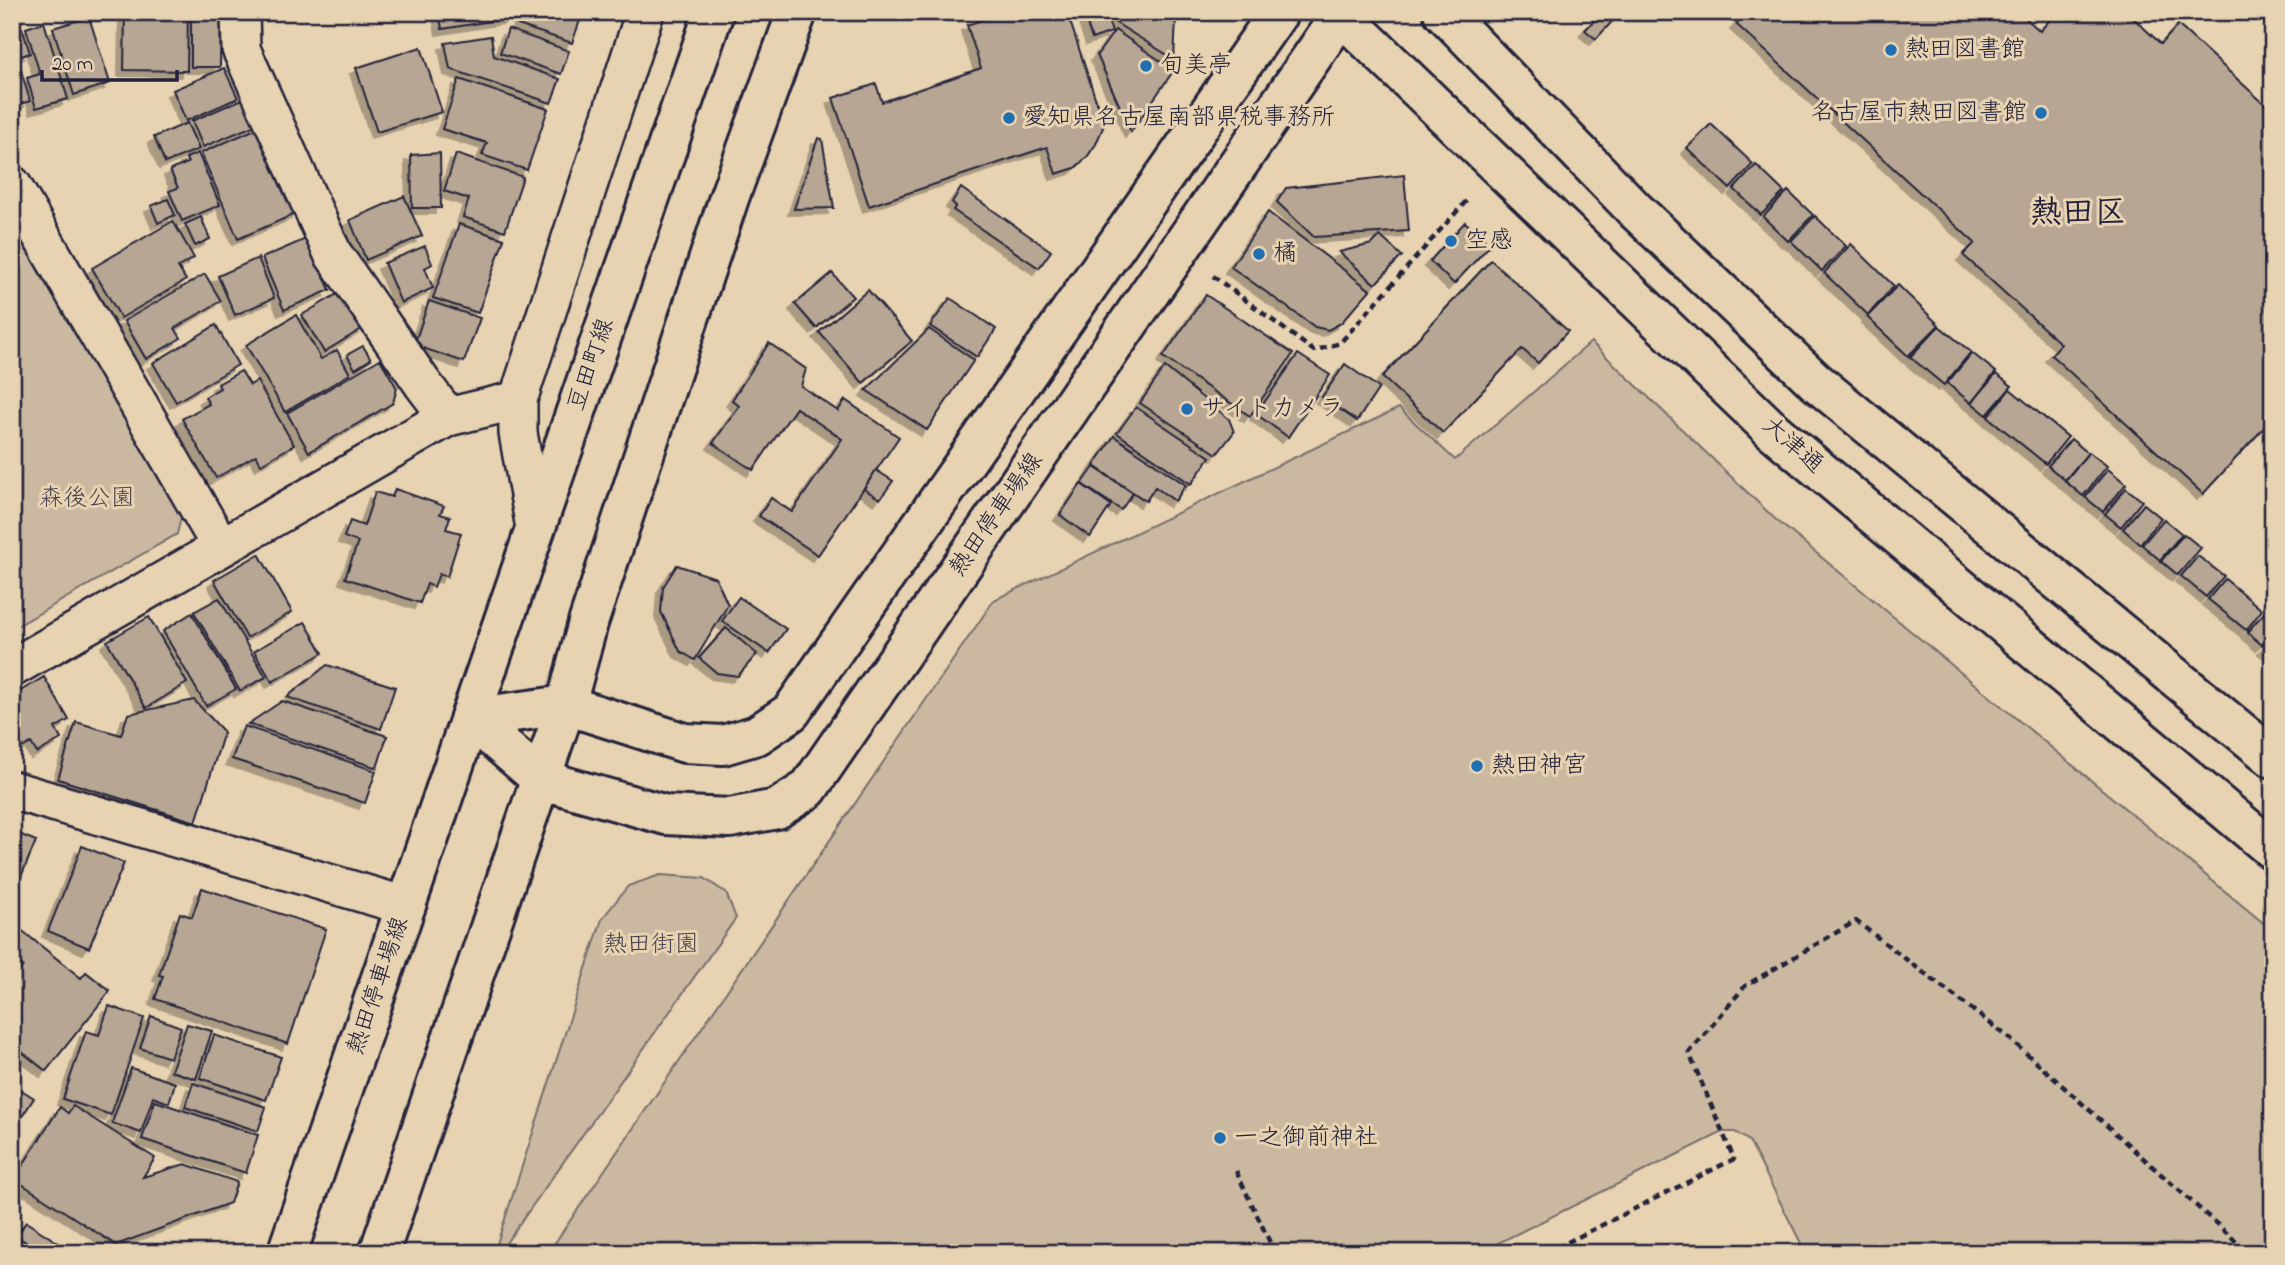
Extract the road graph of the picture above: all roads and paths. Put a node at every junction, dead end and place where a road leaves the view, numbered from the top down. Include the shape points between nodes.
1 (240, 12) edge
2 (645, 12) edge
3 (714, 12) edge
4 (797, 12) edge
5 (1279, 12) edge
6 (1443, 12) edge
7 (1341, 13) edge
8 (12, 185) edge
9 (1467, 200) dead end
10 (1206, 272) dead end
11 (518, 400) junction
12 (448, 417) junction
13 (535, 528) junction
14 (221, 547) junction
15 (12, 668) edge
16 (566, 705) junction
17 (470, 718) junction
18 (2273, 758) edge
19 (542, 780) junction
20 (12, 790) edge
21 (2273, 850) edge
22 (406, 906) junction
23 (1236, 1171) dead end
24 (287, 1253) edge
25 (379, 1253) edge
26 (1275, 1253) edge
27 (1546, 1253) edge
28 (2249, 1253) edge

1 - 12 street via 241,49 333,254
2 - 11 street
3 - 13 main road, 豆田町線
4 - 16 main road via 729,198 588,623
5 - 16 main road via 791,712 757,735 723,745 685,743
6 - 18 main road via 1635,210 1815,381
7 - 19 main road, 熱田停車場線 via 808,789 777,809 730,818 666,815
7 - 21 main road, 大津通 via 1772,430
8 - 14 street
9 - 10 path via 1340,343 1314,351
11 - 12 street
11 - 13 street via 518,433
12 - 14 street
13 - 17 main road, 豆田町線
14 - 15 street
16 - 17 main road
16 - 19 main road
17 - 19 main road, 熱田停車場線
17 - 22 main road, 熱田停車場線
19 - 25 main road
20 - 22 street
22 - 24 main road, 熱田停車場線
23 - 26 path
27 - 28 path via 1734,1159 1689,1053 1745,986 1856,920 2008,1037

